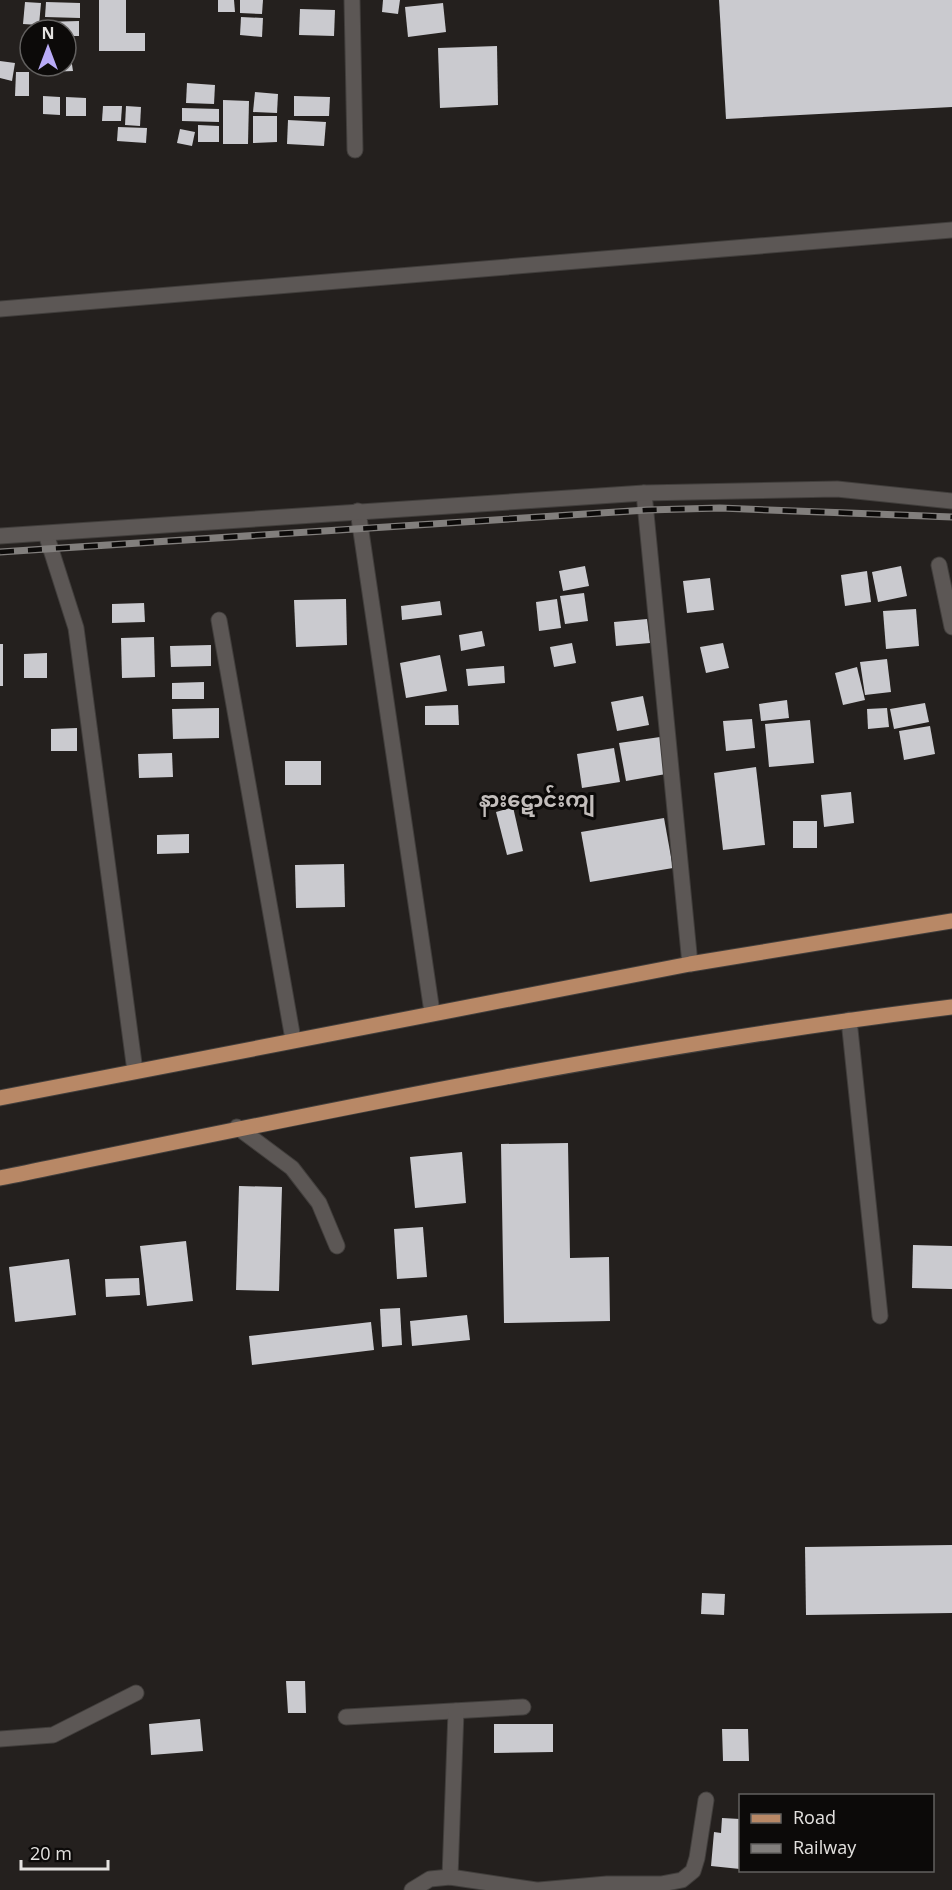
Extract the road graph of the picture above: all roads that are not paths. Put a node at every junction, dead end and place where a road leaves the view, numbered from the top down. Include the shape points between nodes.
1 (351, 0) edge
2 (355, 150) dead end
3 (952, 230) edge
4 (0, 309) edge
5 (644, 493) junction
6 (952, 501) edge
7 (358, 512) junction
8 (46, 534) junction
9 (0, 536) edge
10 (939, 565) dead end
11 (219, 620) dead end
12 (952, 627) edge
13 (952, 921) edge
14 (690, 964) junction
15 (952, 1007) edge
16 (432, 1012) junction
17 (849, 1020) junction
18 (293, 1039) junction
19 (135, 1071) junction
20 (0, 1098) edge
21 (237, 1127) junction
22 (0, 1178) edge
23 (337, 1246) dead end
24 (880, 1316) dead end
25 (136, 1693) dead end
26 (523, 1707) dead end
27 (456, 1711) junction
28 (346, 1717) dead end
29 (0, 1739) edge
30 (705, 1800) dead end
31 (450, 1877) junction
32 (412, 1890) edge
33 (537, 1890) edge

1 - 2 street
3 - 4 street
5 - 6 street via 837,489
5 - 7 street
5 - 14 street
7 - 8 street
7 - 16 street
8 - 9 street
8 - 19 street via 76,628
10 - 12 street
11 - 18 street
13 - 14 main road
14 - 16 main road
15 - 17 main road
16 - 18 main road
17 - 21 main road
17 - 24 street
18 - 19 main road
19 - 20 main road
21 - 22 main road
21 - 23 street via 292,1168 320,1203
25 - 29 street via 52,1735
26 - 27 street
27 - 28 street
27 - 31 street
30 - 33 street via 697,1858 693,1870 682,1880
31 - 32 street via 430,1879
31 - 33 street

